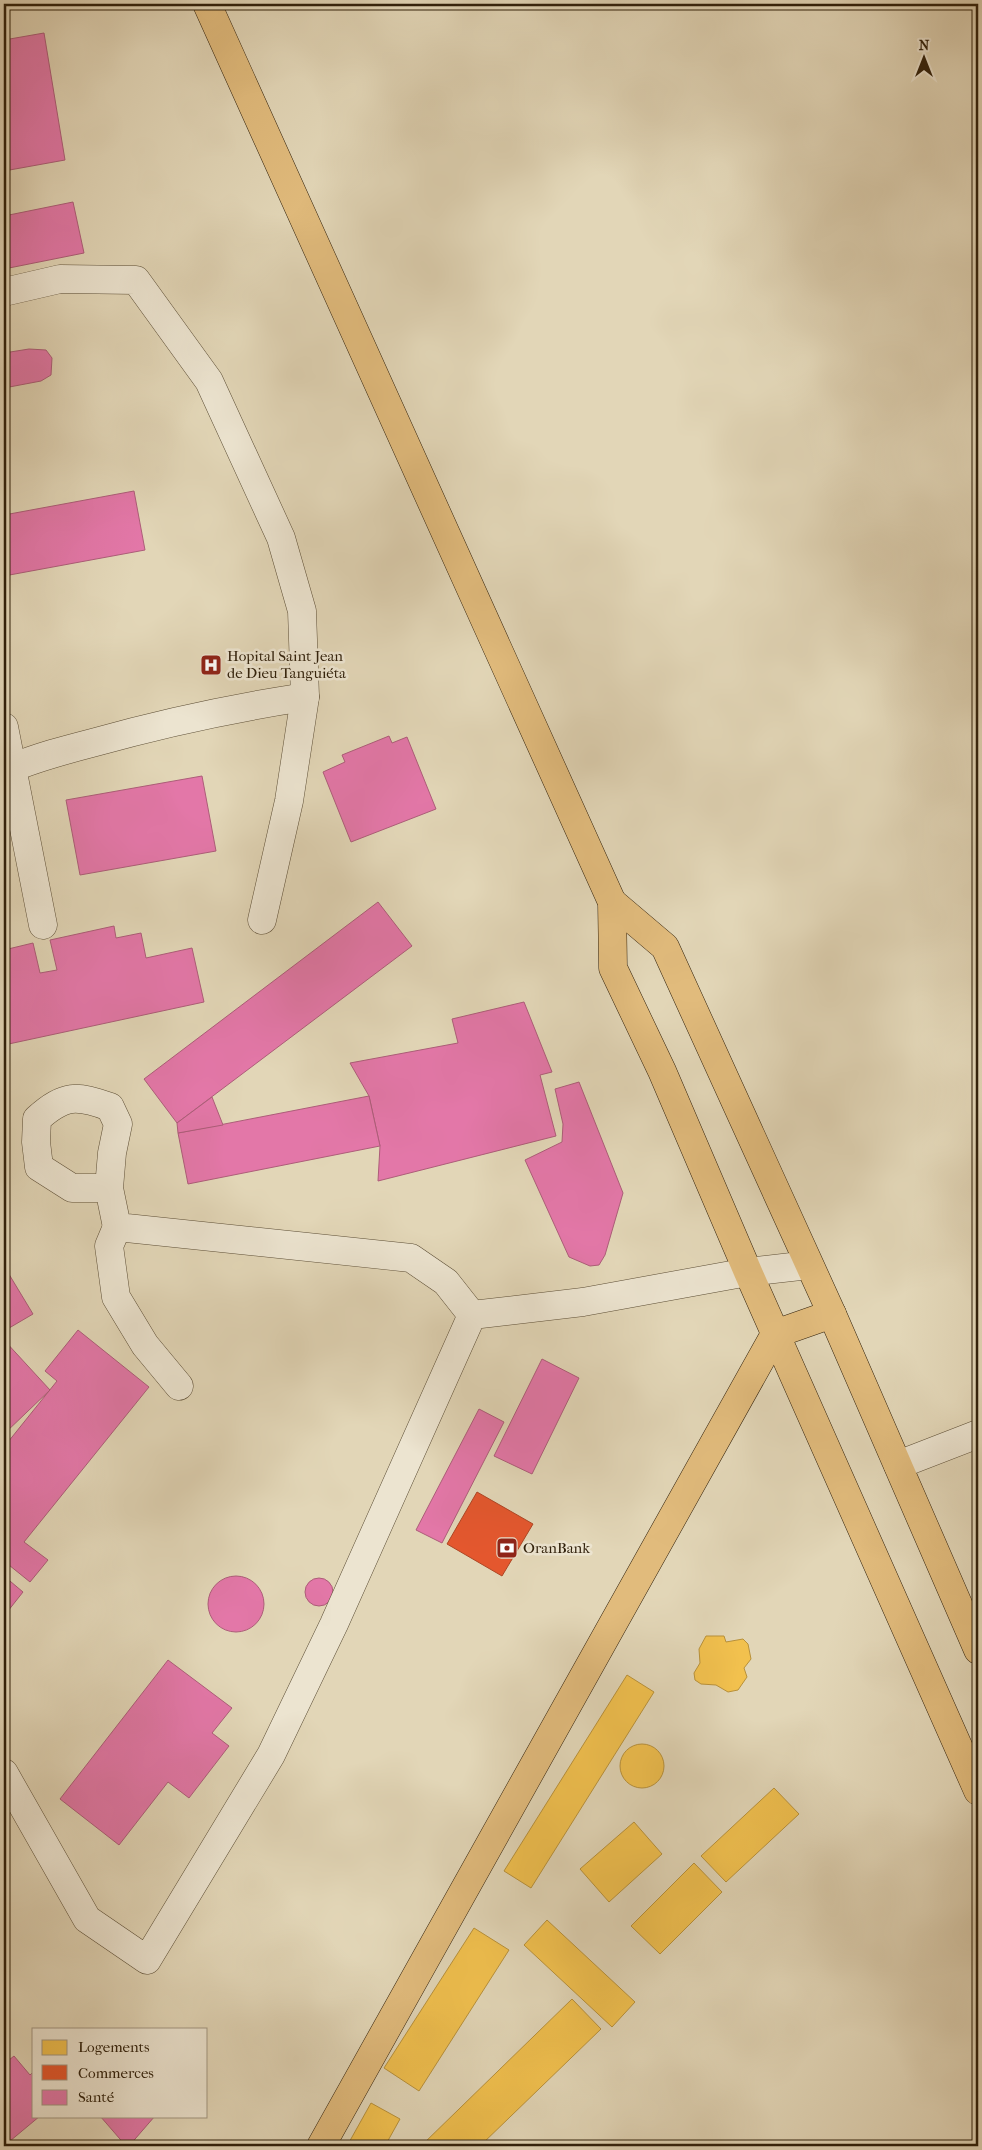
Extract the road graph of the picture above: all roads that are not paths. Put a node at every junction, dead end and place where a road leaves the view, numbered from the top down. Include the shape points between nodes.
1 (207, 4) edge
2 (4, 292) edge
3 (305, 697) junction
4 (4, 727) edge
5 (12, 768) junction
6 (612, 902) junction
7 (262, 920) dead end
8 (43, 925) dead end
9 (109, 1188) dead end
10 (117, 1227) junction
11 (809, 1265) junction
12 (748, 1272) junction
13 (832, 1314) junction
14 (472, 1315) junction
15 (775, 1334) junction
16 (179, 1386) dead end
17 (978, 1434) edge
18 (898, 1465) junction
19 (978, 1650) edge
20 (4, 1774) edge
21 (978, 1791) edge
22 (321, 2146) edge

1 - 6 main road
2 - 3 street via 60,278 136,280 208,381 281,538 302,611
3 - 5 street via 227,709 136,730
3 - 7 street via 289,801
4 - 5 street
5 - 8 street
6 - 11 main road via 665,947
6 - 12 main road via 613,968 662,1071
9 - 10 street
10 - 14 street via 411,1258 446,1282
10 - 16 street via 109,1246 116,1297 145,1345
11 - 12 street
11 - 13 main road
12 - 14 street via 583,1302
12 - 15 main road
13 - 15 main road
13 - 18 main road
14 - 20 street via 334,1624 271,1755 147,1960 86,1919
15 - 21 main road
15 - 22 main road
17 - 18 street
18 - 19 main road

